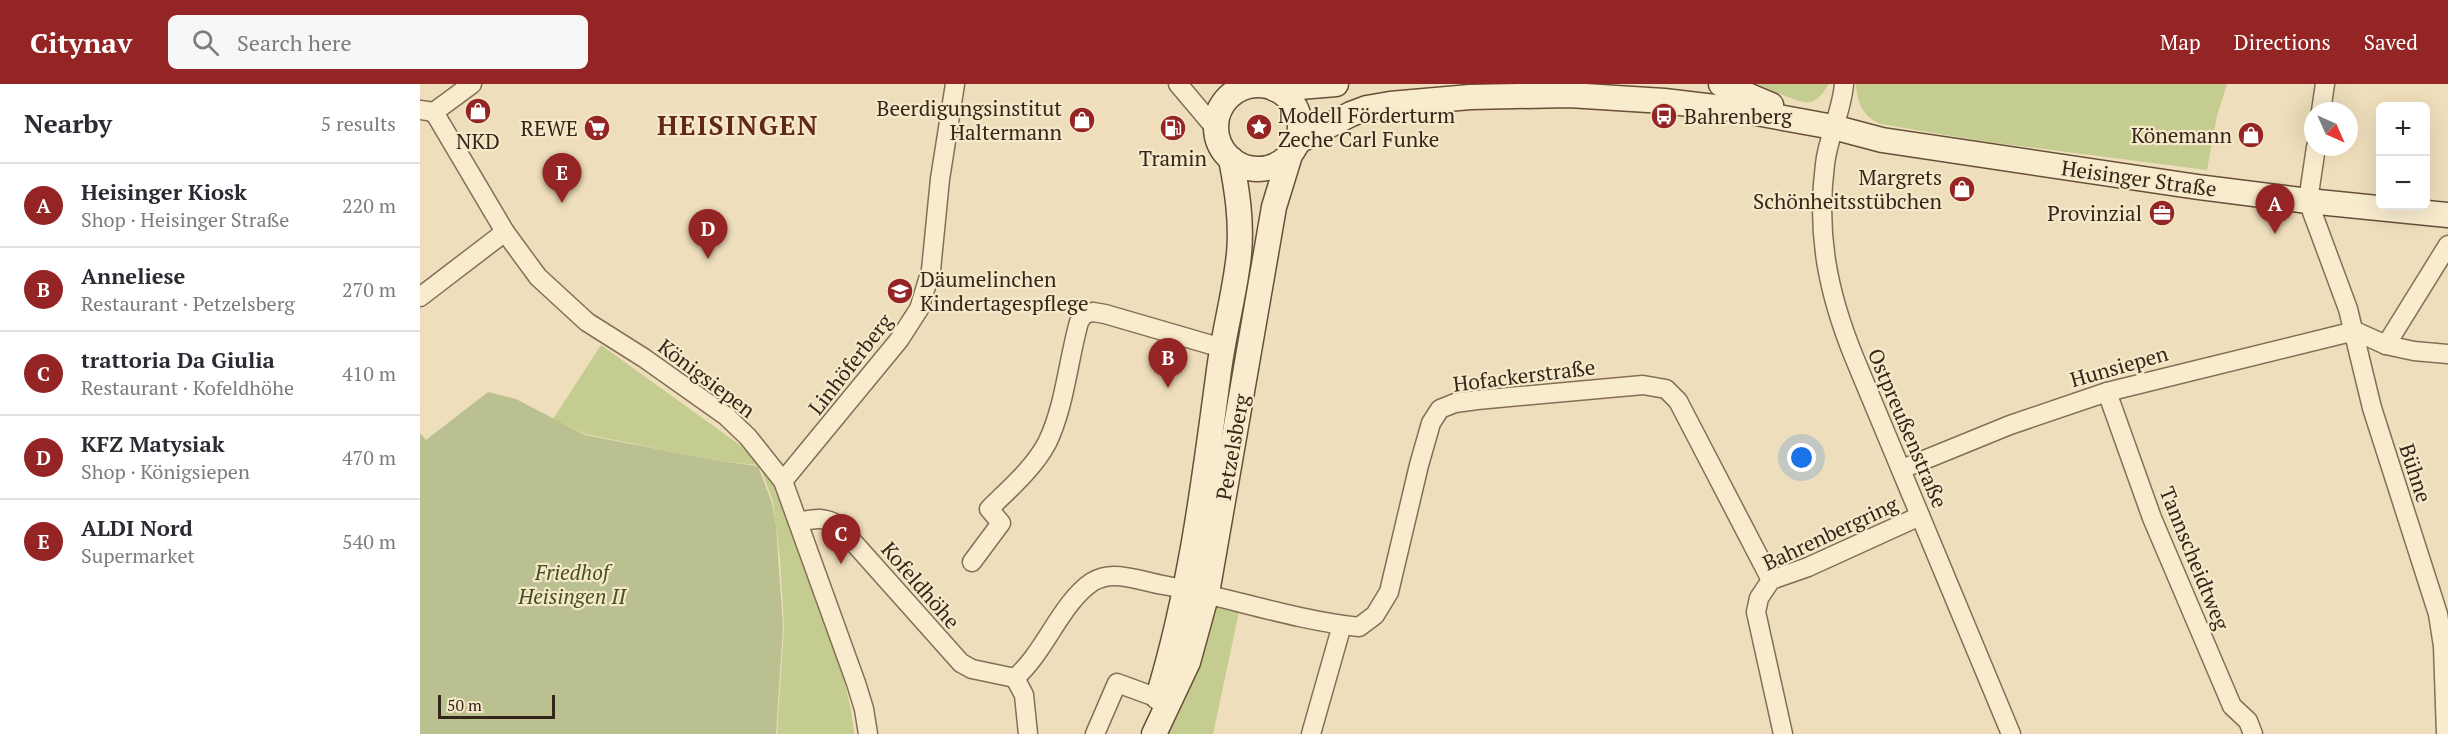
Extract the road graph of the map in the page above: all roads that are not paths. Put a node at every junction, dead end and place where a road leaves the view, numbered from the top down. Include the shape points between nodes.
1 (472, 84) edge
2 (954, 84) edge
3 (1178, 84) edge
4 (1336, 84) edge
5 (1721, 84) edge
6 (1844, 84) edge
7 (2325, 84) edge
8 (1241, 85) edge
9 (1275, 89) junction
10 (1586, 90) edge
11 (2322, 102) edge
12 (427, 111) edge
13 (1833, 127) junction
14 (1216, 129) junction
15 (1294, 148) junction
16 (2315, 156) edge
17 (1231, 159) junction
18 (2308, 201) junction
19 (2448, 214) edge
20 (505, 232) junction
21 (2448, 245) edge
22 (420, 297) edge
23 (2355, 331) junction
24 (2386, 345) junction
25 (1222, 348) junction
26 (2448, 354) edge
27 (2107, 392) junction
28 (1902, 469) junction
29 (783, 482) junction
30 (1920, 516) junction
31 (798, 522) junction
32 (972, 562) dead end
33 (1771, 580) junction
34 (1197, 591) junction
35 (1342, 625) junction
36 (1015, 678) junction
37 (1158, 698) junction
38 (868, 734) edge
39 (1028, 734) edge
40 (1095, 734) edge
41 (1152, 734) edge
42 (1311, 734) edge
43 (1783, 734) edge
44 (2011, 734) edge
45 (2253, 734) edge
46 (2446, 734) edge

1 - 12 street
2 - 29 street, Linhöferberg via 931,270 919,309 899,340
3 - 14 street
4 - 9 main road
5 - 13 main road, Heisinger Straße
6 - 13 street, Ostpreußenstraße
7 - 11 street
8 - 9 main road
8 - 14 main road via 1223,106
9 - 15 main road via 1297,111 1300,121
10 - 13 main road, Heisinger Straße via 1740,110
10 - 15 main road, Heisinger Straße via 1367,108
12 - 20 street, Königsiepen
13 - 18 main road, Heisinger Straße via 1893,142
13 - 28 street, Ostpreußenstraße via 1825,164 1823,208 1827,277 1840,323
14 - 17 main road via 1220,146
15 - 17 main road, Heisinger Straße via 1277,165 1261,169 1245,167
15 - 34 main road, Petzelsberg via 1274,207
16 - 18 street
17 - 25 main road, Petzelsberg via 1240,232
18 - 19 main road, Heisinger Straße
18 - 23 street, Bühne
20 - 22 street
20 - 29 street, Königsiepen via 555,294 587,322 726,416
21 - 24 street
23 - 24 street
23 - 27 street, Hunsiepen
23 - 46 street, Bühne via 2372,408 2438,614
24 - 26 street
25 - 32 street via 1105,314 1084,314 1046,443 989,509 1001,523
25 - 34 main road, Petzelsberg via 1205,482
27 - 28 street, Hunsiepen via 2010,425
27 - 45 street, Tannscheidtweg via 2152,518 2223,685 2232,706 2248,721
28 - 30 street, Ostpreußenstraße
29 - 31 street, Königsiepen
30 - 33 street, Bahrenbergring
30 - 44 street, Ostpreußenstraße
31 - 36 street, Kofeldhöhe via 820,518 838,525 961,663
31 - 38 street, Königsiepen via 856,683
33 - 35 street, Hofackerstraße via 1678,401 1665,390 1643,385 1488,399 1448,405 1435,415 1386,599 1375,615 1359,627
33 - 43 street, Bahrenbergring via 1759,598 1756,612
34 - 35 street, Hofackerstraße
34 - 36 street via 1122,577 1097,579 1072,603
34 - 37 main road, Petzelsberg
34 - 41 main road, Petzelsberg via 1188,662
35 - 42 street
36 - 39 street via 1023,695
37 - 40 street via 1117,683
37 - 41 main road, Petzelsberg

